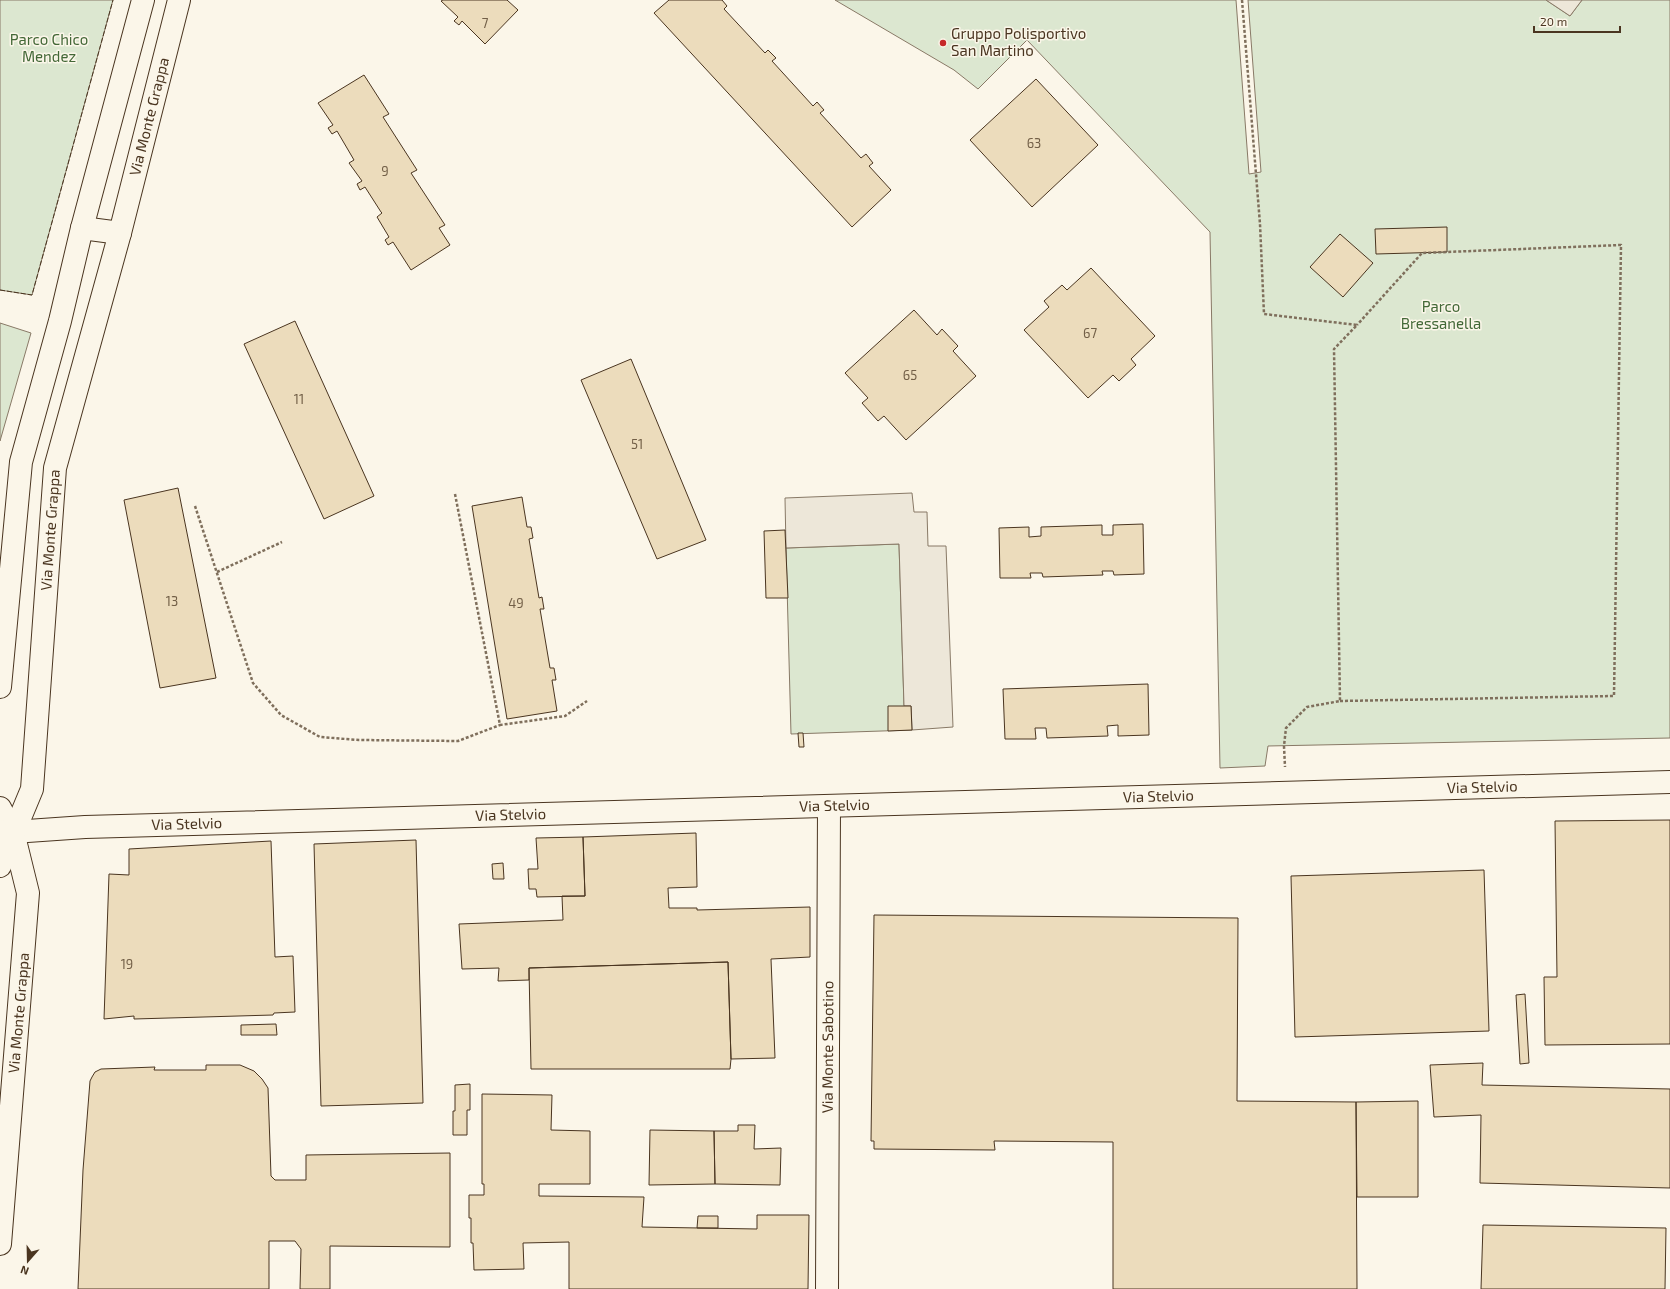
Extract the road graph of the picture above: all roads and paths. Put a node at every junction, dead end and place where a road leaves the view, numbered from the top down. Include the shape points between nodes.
1 (143, 0) edge
2 (179, 0) edge
3 (1242, 0) edge
4 (82, 228) junction
5 (120, 233) junction
6 (1357, 326) junction
7 (456, 494) dead end
8 (195, 506) dead end
9 (282, 542) dead end
10 (217, 572) junction
11 (0, 687) edge
12 (587, 701) dead end
13 (1340, 701) junction
14 (500, 725) junction
15 (1670, 782) edge
16 (1286, 793) junction
17 (829, 806) junction
18 (0, 808) edge
19 (6, 832) edge
20 (0, 866) edge
21 (0, 1244) edge
22 (827, 1289) edge

1 - 4 street
2 - 5 street, Via Monte Grappa
3 - 6 path via 1260,224 1264,314
4 - 5 street
4 - 11 street via 60,321 21,462
5 - 19 street, Via Monte Grappa via 55,468 32,789
6 - 13 path via 1334,349
6 - 13 path via 1422,253 1621,245 1614,696
7 - 14 path
8 - 10 path
9 - 10 path
10 - 14 path via 253,683 281,715 320,737 458,741
12 - 14 path via 565,716
13 - 16 path via 1307,707 1286,728
15 - 16 street, Via Stelvio
16 - 17 street, Via Stelvio
17 - 19 street, Via Stelvio via 93,826
17 - 22 street, Via Monte Sabotino
18 - 19 street, Via Monte Grappa
19 - 20 street, Via Monte Grappa
19 - 21 street, Via Monte Grappa via 28,893

